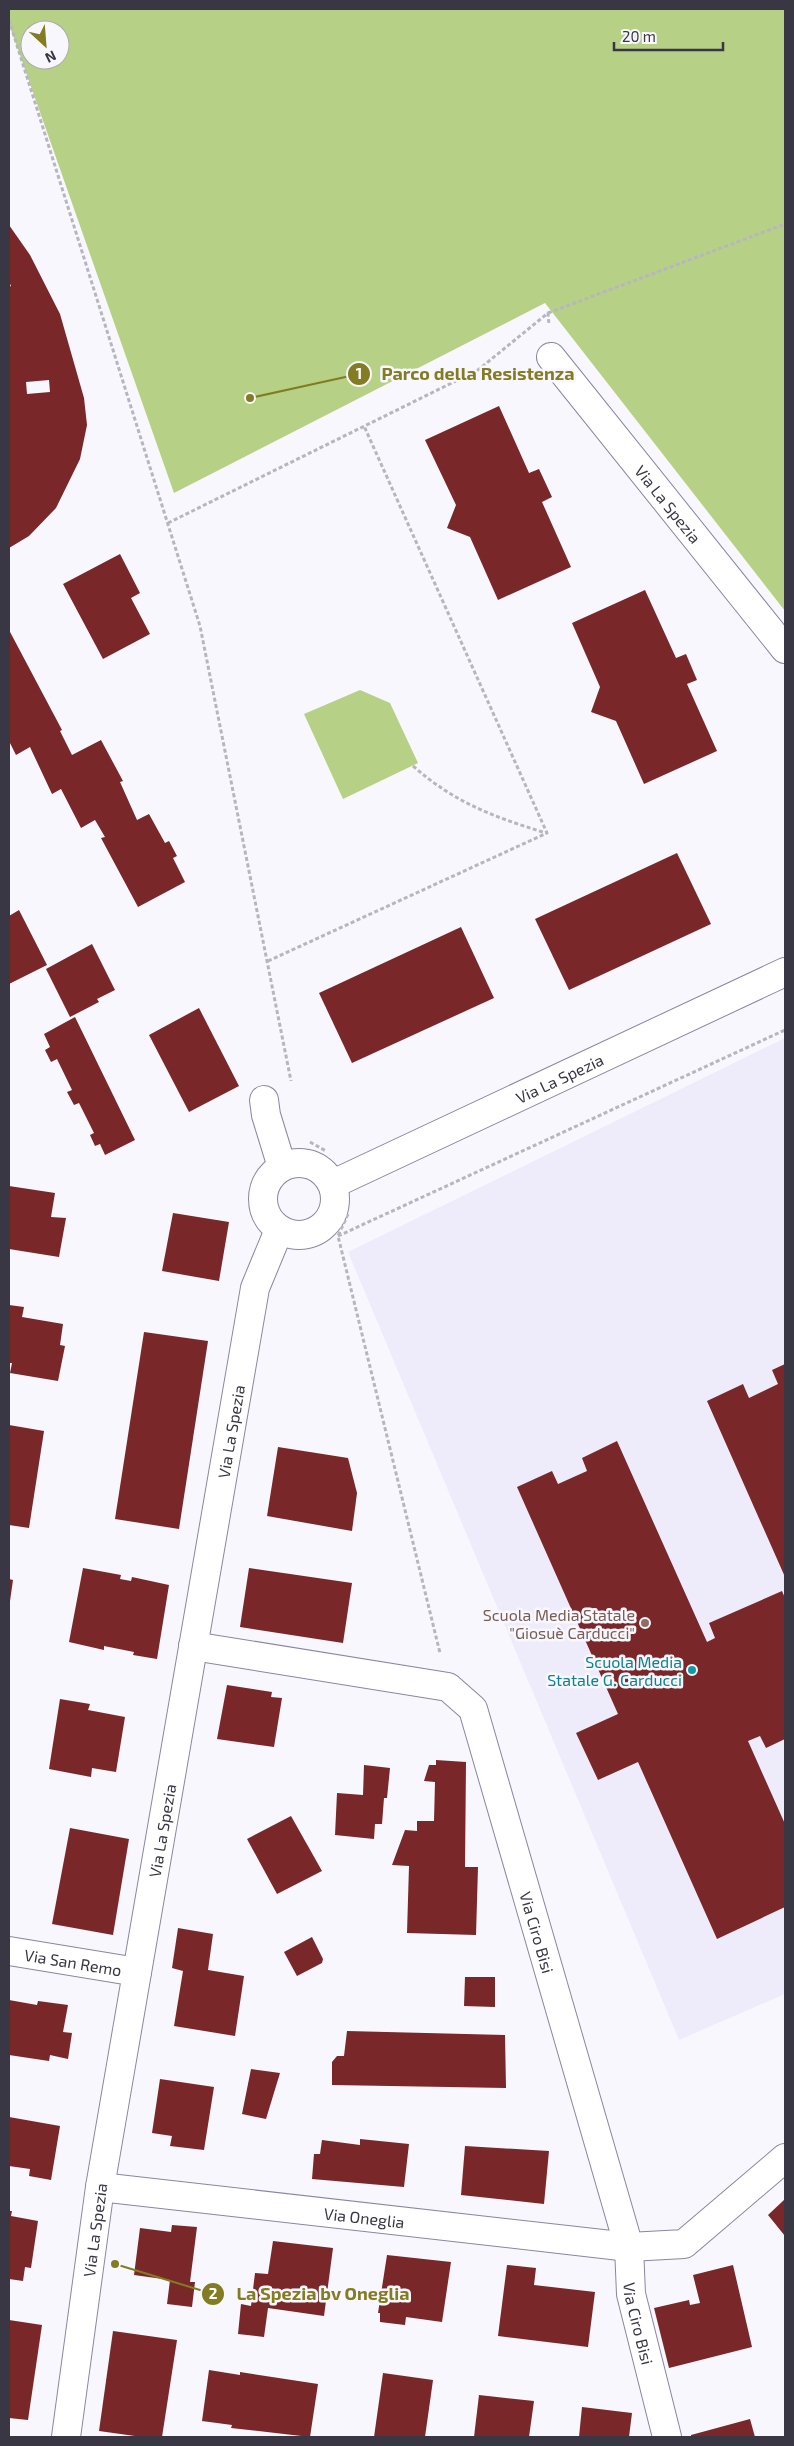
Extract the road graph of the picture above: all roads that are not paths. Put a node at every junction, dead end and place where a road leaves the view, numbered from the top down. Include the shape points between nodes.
1 (551, 357) road end
2 (785, 649) edge
3 (785, 972) edge
4 (264, 1100) dead end
5 (282, 1167) junction
6 (340, 1180) junction
7 (278, 1230) junction
8 (193, 1646) junction
9 (9, 1951) edge
10 (137, 1972) junction
11 (785, 2158) edge
12 (100, 2187) junction
13 (629, 2247) junction
14 (66, 2437) edge
15 (668, 2437) edge

1 - 2 street, Via La Spezia
3 - 6 street, Via La Spezia
4 - 5 street
5 - 6 street via 298,1163 309,1165
5 - 7 street via 264,1188 262,1203
6 - 7 street via 329,1220 318,1231 292,1235
7 - 8 street, Via La Spezia via 255,1288
8 - 10 street, Via La Spezia
8 - 13 street, Via Ciro Bisi via 448,1686 473,1709
9 - 10 street, Via San Remo
10 - 12 street, Via La Spezia
11 - 13 street, Via Oneglia via 684,2244
12 - 13 street, Via Oneglia
12 - 14 street, Via La Spezia
13 - 15 street, Via Ciro Bisi via 631,2294

